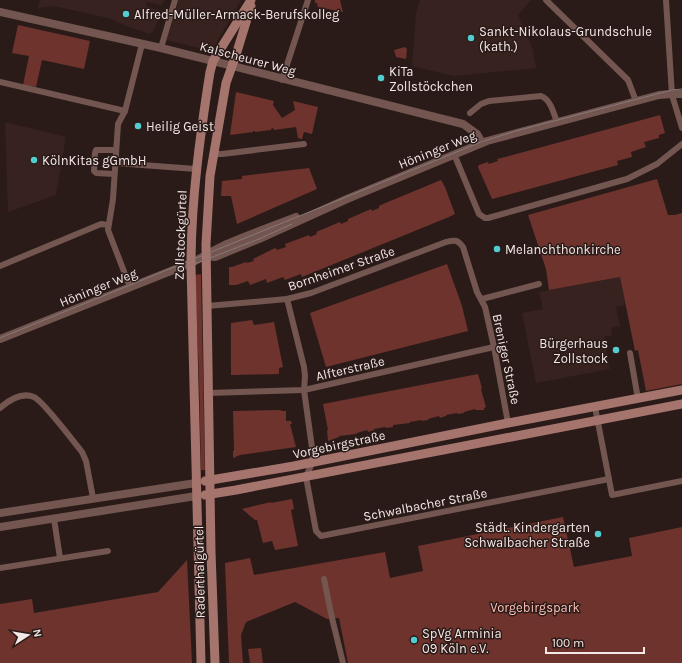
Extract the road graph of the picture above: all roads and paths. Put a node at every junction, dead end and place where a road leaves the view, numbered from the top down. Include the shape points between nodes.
1 (175, 0) edge
2 (252, 0) edge
3 (308, 0) edge
4 (546, 0) edge
5 (666, 0) edge
6 (0, 12) edge
7 (142, 44) junction
8 (161, 48) junction
9 (213, 61) junction
10 (232, 66) junction
11 (282, 80) junction
12 (0, 82) edge
13 (682, 89) edge
14 (672, 94) junction
15 (682, 94) edge
16 (636, 101) junction
17 (124, 110) junction
18 (470, 113) dead end
19 (557, 122) junction
20 (682, 128) edge
21 (482, 143) junction
22 (304, 144) dead end
23 (682, 144) edge
24 (116, 150) junction
25 (214, 154) junction
26 (454, 154) junction
27 (115, 163) junction
28 (196, 169) junction
29 (114, 174) junction
30 (108, 225) junction
31 (455, 240) joint
32 (205, 256) junction
33 (191, 263) junction
34 (0, 266) edge
35 (539, 284) dead end
36 (130, 287) junction
37 (287, 299) junction
38 (482, 299) junction
39 (207, 306) junction
40 (0, 339) edge
41 (494, 347) junction
42 (630, 353) dead end
43 (304, 390) junction
44 (682, 390) edge
45 (208, 393) junction
46 (638, 399) junction
47 (682, 404) edge
48 (595, 407) junction
49 (0, 408) edge
50 (598, 421) junction
51 (508, 423) junction
52 (312, 463) junction
53 (306, 477) junction
54 (609, 479) junction
55 (210, 481) junction
56 (682, 481) edge
57 (196, 483) junction
58 (210, 494) junction
59 (196, 496) junction
60 (93, 498) junction
61 (0, 512) edge
62 (0, 518) edge
63 (54, 519) junction
64 (1, 527) edge
65 (108, 551) dead end
66 (60, 558) junction
67 (0, 568) edge
68 (324, 579) dead end
69 (200, 646) junction
70 (214, 650) junction
71 (201, 663) edge
72 (215, 663) edge
73 (343, 663) edge

1 - 8 street
2 - 9 main road, Zollstockgürtel
2 - 10 main road, Zollstockgürtel
3 - 11 street
4 - 16 street via 628,80
5 - 14 street
6 - 7 street, Kalscheurer Weg
7 - 8 street, Kalscheurer Weg
7 - 17 street
8 - 9 street, Kalscheurer Weg
9 - 10 street, Kalscheurer Weg
9 - 28 main road, Zollstockgürtel
10 - 11 street, Kalscheurer Weg
10 - 25 main road, Zollstockgürtel via 226,83
11 - 21 street, Kalscheurer Weg via 463,124 477,134
12 - 17 street
13 - 14 street, Höninger Weg
14 - 15 street, Höninger Weg
14 - 16 street, Höninger Weg
14 - 20 street
16 - 19 street, Höninger Weg
17 - 24 street via 118,124
18 - 19 street, Höninger Weg via 489,101 541,96 550,103
19 - 21 street, Höninger Weg
21 - 26 street, Höninger Weg
22 - 25 street
23 - 26 street via 657,164 627,179 485,218 479,214
24 - 27 street
24 - 29 street via 96,150 95,153 96,173
25 - 32 main road, Zollstockgürtel via 208,199
26 - 32 street, Höninger Weg via 259,239 215,257
27 - 28 street
27 - 29 street
28 - 33 main road, Zollstockgürtel
29 - 30 street
30 - 34 street via 101,224
30 - 36 street via 109,234
31 - 37 street, Bornheimer Straße via 311,293
31 - 38 street, Breniger Straße via 463,247 477,292
32 - 33 street, Höninger Weg
32 - 39 main road, Zollstockgürtel
33 - 36 street, Höninger Weg
33 - 57 main road, Zollstockgürtel
35 - 38 street, Breniger Straße
36 - 40 street, Höninger Weg
37 - 39 street, Bornheimer Straße
37 - 43 street via 304,367
38 - 41 street, Breniger Straße
39 - 45 main road, Zollstockgürtel
41 - 43 street, Alfterstraße
41 - 51 street, Breniger Straße
42 - 46 street
43 - 45 street, Alfterstraße
43 - 52 street
44 - 46 main road, Vorgebirgstraße
45 - 55 main road, Zollstockgürtel
46 - 48 main road, Vorgebirgstraße
47 - 50 main road, Vorgebirgstraße
48 - 50 street
48 - 51 main road, Vorgebirgstraße
49 - 60 street via 26,395 38,400 82,452
50 - 53 main road, Vorgebirgstraße
50 - 54 street
51 - 52 main road, Vorgebirgstraße
52 - 53 street
52 - 55 main road, Vorgebirgstraße
53 - 54 street, Schwalbacher Straße via 316,531 320,536
53 - 58 main road, Vorgebirgstraße
54 - 56 street via 612,495
55 - 57 main road, Vorgebirgstraße
55 - 58 main road, Raderthalgürtel
57 - 59 main road, Raderthalgürtel
57 - 60 street, Vorgebirgstraße
58 - 59 main road, Vorgebirgstraße
58 - 70 main road, Raderthalgürtel
59 - 63 street, Vorgebirgstraße
59 - 69 main road, Raderthalgürtel
60 - 61 street, Vorgebirgstraße
62 - 64 street, Vorgebirgstraße
63 - 64 street, Vorgebirgstraße
63 - 66 street
65 - 66 street
66 - 67 street
68 - 73 street
69 - 70 main road
69 - 71 main road, Raderthalgürtel
70 - 72 main road, Raderthalgürtel

